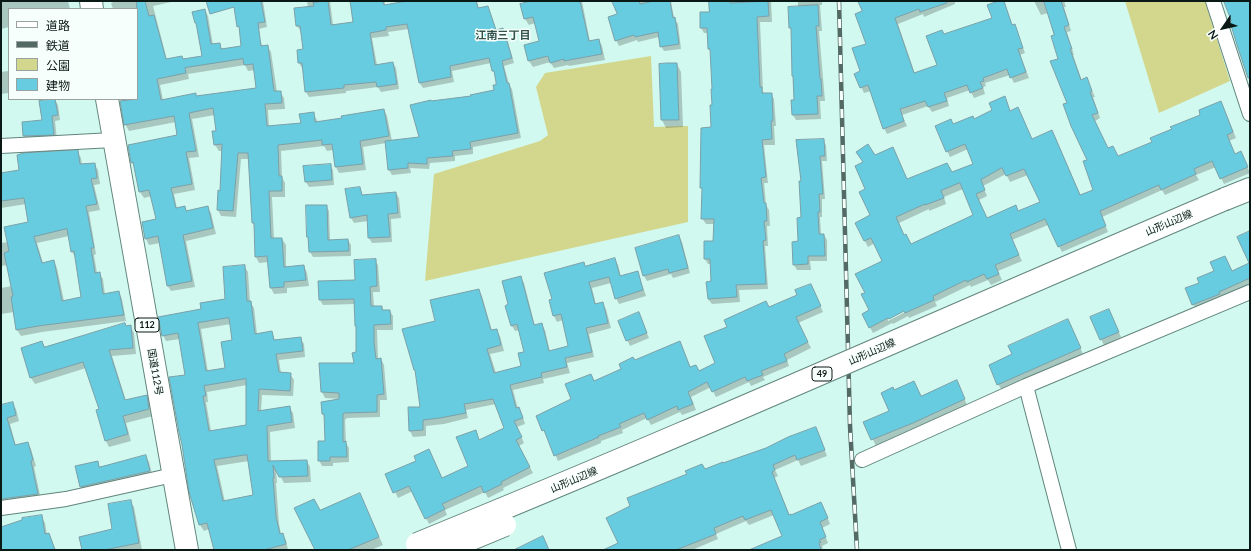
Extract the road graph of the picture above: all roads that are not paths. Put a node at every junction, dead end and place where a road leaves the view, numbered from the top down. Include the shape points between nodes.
1 (1213, 1) edge
2 (107, 100) edge
3 (1250, 114) edge
4 (114, 140) junction
5 (1, 146) edge
6 (1250, 189) edge
7 (1250, 204) edge
8 (1227, 206) junction
9 (1250, 292) edge
10 (1026, 386) junction
11 (862, 460) dead end
12 (173, 475) junction
13 (1, 508) edge
14 (410, 547) edge
15 (187, 550) edge
16 (445, 550) edge
17 (1069, 550) edge

1 - 3 street
2 - 4 main road, 国道112号 / 112
4 - 5 street
4 - 12 main road, 国道112号 / 112
6 - 8 main road, 山形山辺線 / 49
7 - 8 main road, 山形山辺線 / 49
8 - 14 main road, 山形山辺線 / 49, bridge via 1088,257 737,411
8 - 16 main road, 山形山辺線 / 49, bridge via 1094,269
9 - 10 street
10 - 11 street
10 - 17 street
12 - 13 street via 66,499
12 - 15 main road, 国道112号 / 112

